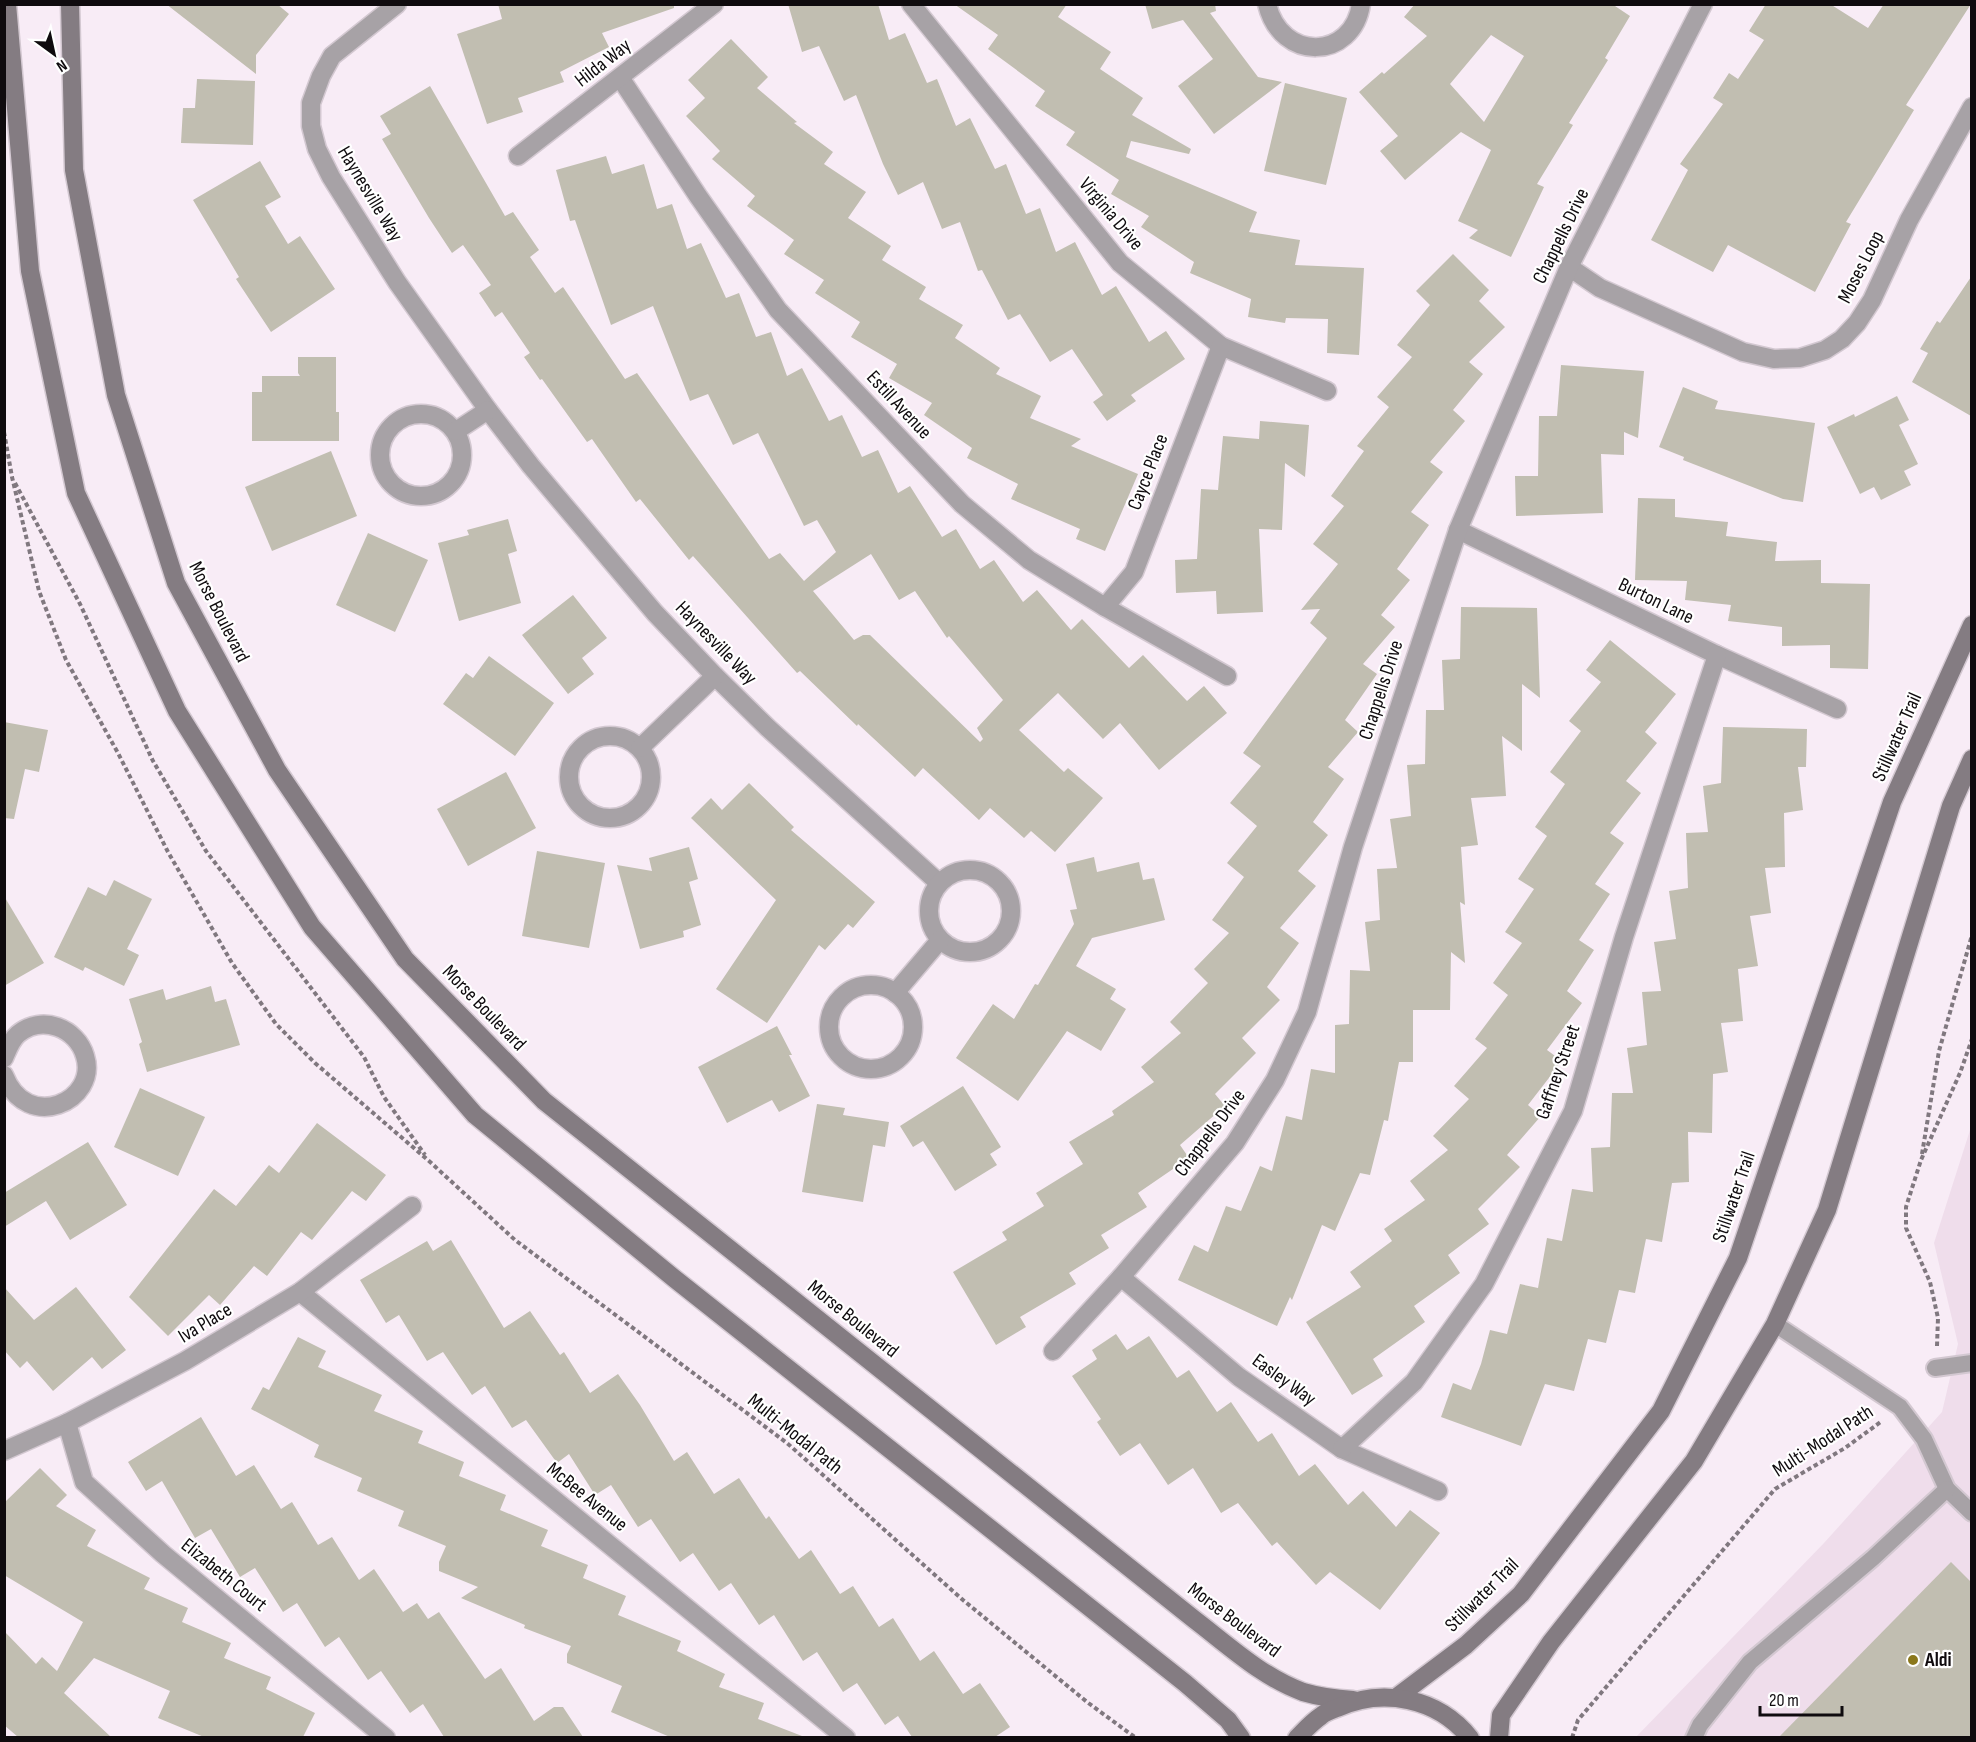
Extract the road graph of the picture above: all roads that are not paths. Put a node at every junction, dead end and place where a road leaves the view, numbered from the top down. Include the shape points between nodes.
1 (8, 4) edge
2 (70, 4) edge
3 (397, 4) edge
4 (714, 4) edge
5 (911, 4) edge
6 (1268, 4) edge
7 (1361, 4) edge
8 (1703, 4) edge
9 (621, 79) junction
10 (1971, 107) edge
11 (518, 156) dead end
12 (1569, 267) junction
13 (1221, 346) junction
14 (1327, 392) dead end
15 (488, 410) junction
16 (456, 432) junction
17 (1458, 531) junction
18 (1105, 608) junction
19 (1971, 625) edge
20 (1717, 655) junction
21 (715, 676) junction
22 (1227, 676) dead end
23 (1837, 709) dead end
24 (640, 748) junction
25 (1971, 759) edge
26 (939, 884) junction
27 (940, 940) junction
28 (895, 993) junction
29 (4, 1058) edge
30 (4, 1075) edge
31 (412, 1206) dead end
32 (1121, 1278) junction
33 (300, 1292) junction
34 (1775, 1324) junction
35 (1053, 1351) dead end
36 (1971, 1363) edge
37 (1935, 1368) road end
38 (68, 1423) junction
39 (1342, 1449) junction
40 (4, 1451) edge
41 (1947, 1489) junction
42 (1438, 1491) dead end
43 (1971, 1513) edge
44 (1397, 1697) junction
45 (1353, 1700) junction
46 (386, 1737) edge
47 (846, 1737) edge
48 (1241, 1737) edge
49 (1297, 1737) edge
50 (1470, 1737) edge
51 (1499, 1737) edge
52 (1694, 1737) edge

1 - 48 main road via 30,271 76,493 177,711 312,927 475,1115 675,1279 1185,1683 1228,1720
2 - 45 main road, Morse Boulevard via 74,170 116,395 176,583 277,770 405,959 544,1101 1195,1620 1264,1673 1302,1691
3 - 15 street, Haynesville Way via 332,56 311,104 311,126 317,149 337,187 397,282
4 - 9 street, Hilda Way
5 - 13 street, Virginia Drive via 1120,263
6 - 7 street via 1271,20 1279,32 1308,47 1324,47 1339,40 1360,15
8 - 12 street, Chappells Drive
9 - 11 street, Hilda Way
9 - 18 street, Estill Avenue via 778,310 962,504 1029,560
10 - 12 street, Moses Loop via 1909,220 1872,300 1842,339 1825,350 1800,358 1774,359 1743,352 1600,288
12 - 17 street, Chappells Drive
13 - 14 street, Virginia Drive
13 - 18 street, Cayce Place via 1134,572
15 - 16 street
15 - 21 street, Haynesville Way via 655,613
16 - 16 street via 463,459 451,485 439,494 410,496 387,479 381,468 381,448 388,430 398,421 416,415 435,416
17 - 20 street, Burton Lane
17 - 32 street, Chappells Drive via 1353,848 1307,1012 1275,1080 1235,1143
18 - 22 street, Estill Avenue
19 - 44 main road, Stillwater Trail via 1892,802 1738,1258 1661,1411 1521,1594 1466,1645
20 - 23 street, Burton Lane
20 - 39 street, Gaffney Street via 1623,937 1573,1111 1484,1284 1414,1383
21 - 24 street
21 - 26 street, Haynesville Way
24 - 24 street via 649,760 652,774 644,801 633,812 605,819 580,806 568,782 573,757 581,747 592,739 611,735 630,740
25 - 34 main road via 1951,806 1827,1210
26 - 27 street via 932,894 929,918
26 - 27 street via 950,874 963,870 991,874 1002,884 1012,910 1003,936 980,952 952,949
27 - 28 street
28 - 28 street via 911,1014 911,1040 905,1051 885,1067 872,1069 847,1062 830,1038 833,1010 854,989 882,987
29 - 30 street via 18,1034 45,1024 59,1026 81,1044 86,1071 75,1094 64,1102 40,1107 16,1096
31 - 33 street, Iva Place
32 - 35 street, Chappells Drive
32 - 39 street, Easley Way via 1239,1377
33 - 38 street, Iva Place via 185,1361
33 - 47 street, McBee Avenue
34 - 41 lane via 1900,1407 1924,1439
34 - 51 main road via 1694,1461 1551,1642 1501,1715
36 - 37 lane
38 - 40 street, Iva Place
38 - 46 street, Elizabeth Court via 84,1482 163,1554
39 - 42 street, Easley Way
41 - 43 lane
41 - 52 lane via 1873,1558 1750,1662
44 - 45 main road
44 - 50 main road via 1431,1706 1460,1725
45 - 49 main road via 1321,1715

